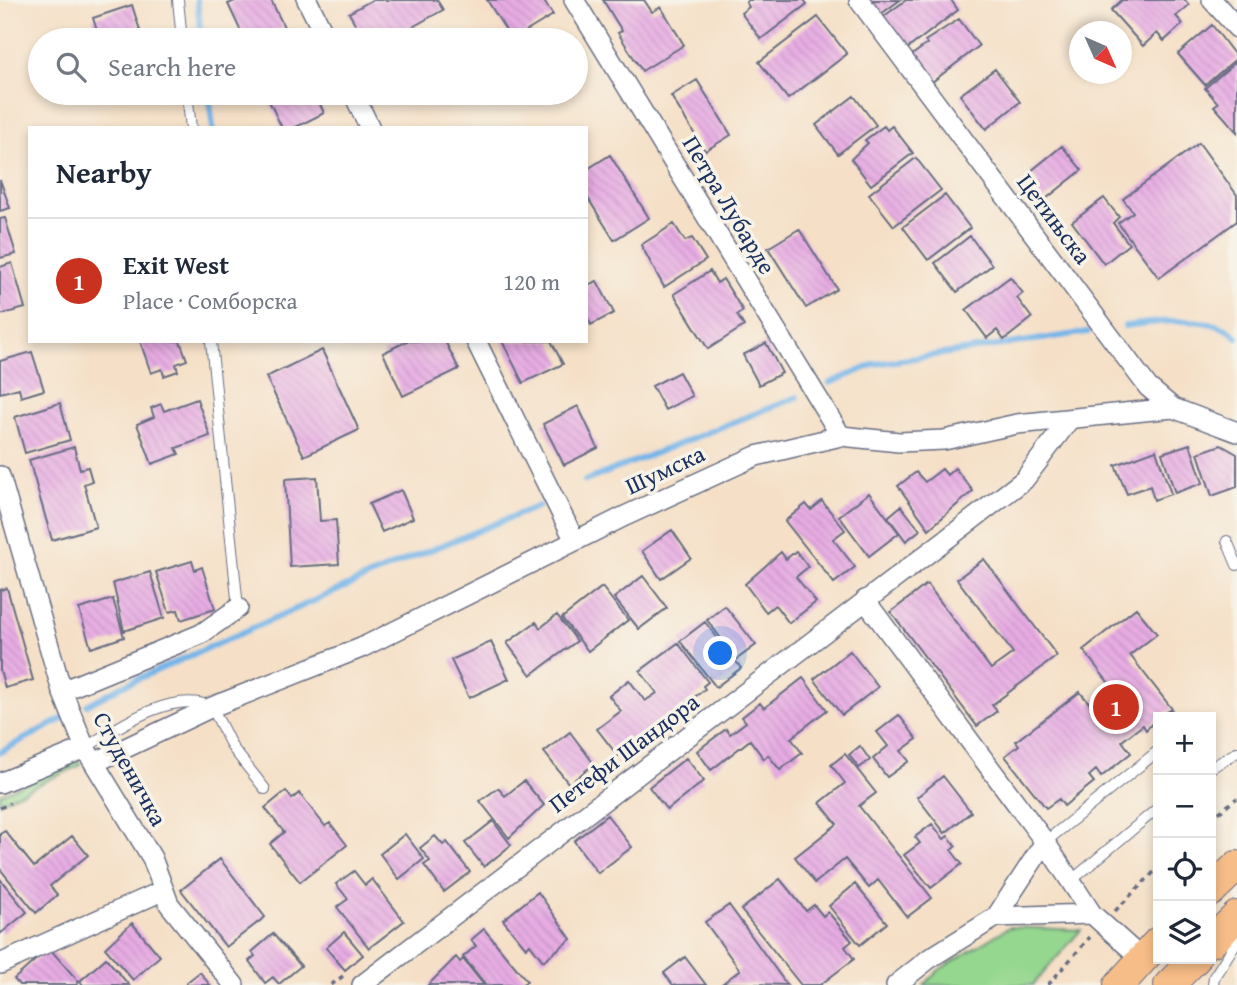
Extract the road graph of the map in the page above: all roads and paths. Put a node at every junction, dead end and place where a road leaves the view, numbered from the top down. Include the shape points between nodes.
1 (178, 0) edge
2 (307, 0) edge
3 (574, 0) edge
4 (859, 0) edge
5 (1212, 0) edge
6 (181, 28) edge
7 (321, 28) edge
8 (1237, 29) edge
9 (188, 105) edge
10 (359, 105) edge
11 (191, 126) edge
12 (369, 126) edge
13 (212, 343) edge
14 (478, 343) edge
15 (1173, 408) junction
16 (1069, 420) junction
17 (1237, 432) edge
18 (841, 436) junction
19 (0, 476) edge
20 (575, 541) junction
21 (1227, 541) dead end
22 (1237, 565) edge
23 (865, 600) junction
24 (238, 608) joint
25 (62, 691) junction
26 (212, 707) junction
27 (1237, 752) edge
28 (89, 755) junction
29 (1153, 755) edge
30 (1216, 765) edge
31 (0, 783) edge
32 (265, 789) dead end
33 (1237, 798) edge
34 (1153, 812) edge
35 (1216, 816) edge
36 (1045, 842) junction
37 (1237, 866) edge
38 (1072, 880) junction
39 (1216, 886) edge
40 (162, 891) junction
41 (1092, 914) junction
42 (1237, 916) edge
43 (996, 917) junction
44 (1216, 937) edge
45 (1237, 941) edge
46 (1150, 951) edge
47 (0, 964) edge
48 (1190, 964) edge
49 (234, 985) edge
50 (362, 985) edge
51 (895, 985) edge
52 (1119, 985) edge
53 (1169, 985) edge
54 (1213, 985) edge

1 - 6 lane
2 - 7 street
3 - 18 street, Петра Лубарде
4 - 15 street, Цетињска via 1122,355
5 - 8 street
9 - 11 lane
10 - 12 street
13 - 24 lane
14 - 20 street
15 - 16 street, Шумска
15 - 17 street, Цетињска
16 - 18 street, Шумска via 1017,424 944,440 899,442
16 - 23 street, Петефи Шандора via 1024,480
18 - 20 street, Шумска via 756,456
19 - 25 street, Студеничка
20 - 26 street, Шумска via 361,648
21 - 22 lane
23 - 36 street
23 - 50 street, Петефи Шандора
24 - 25 street via 201,634
25 - 28 street, Студеничка
26 - 28 street, Шумска
26 - 32 lane via 232,747
27 - 30 lane
28 - 31 street, Шумска
28 - 40 street, Студеничка via 152,859
29 - 36 lane
33 - 35 path
34 - 38 lane
36 - 38 street
36 - 43 street
37 - 39 main road
38 - 41 street
40 - 47 street
40 - 49 street, Студеничка
41 - 43 street
41 - 46 street
42 - 44 main road
43 - 51 street
45 - 54 lane
46 - 52 main road
48 - 53 main road

